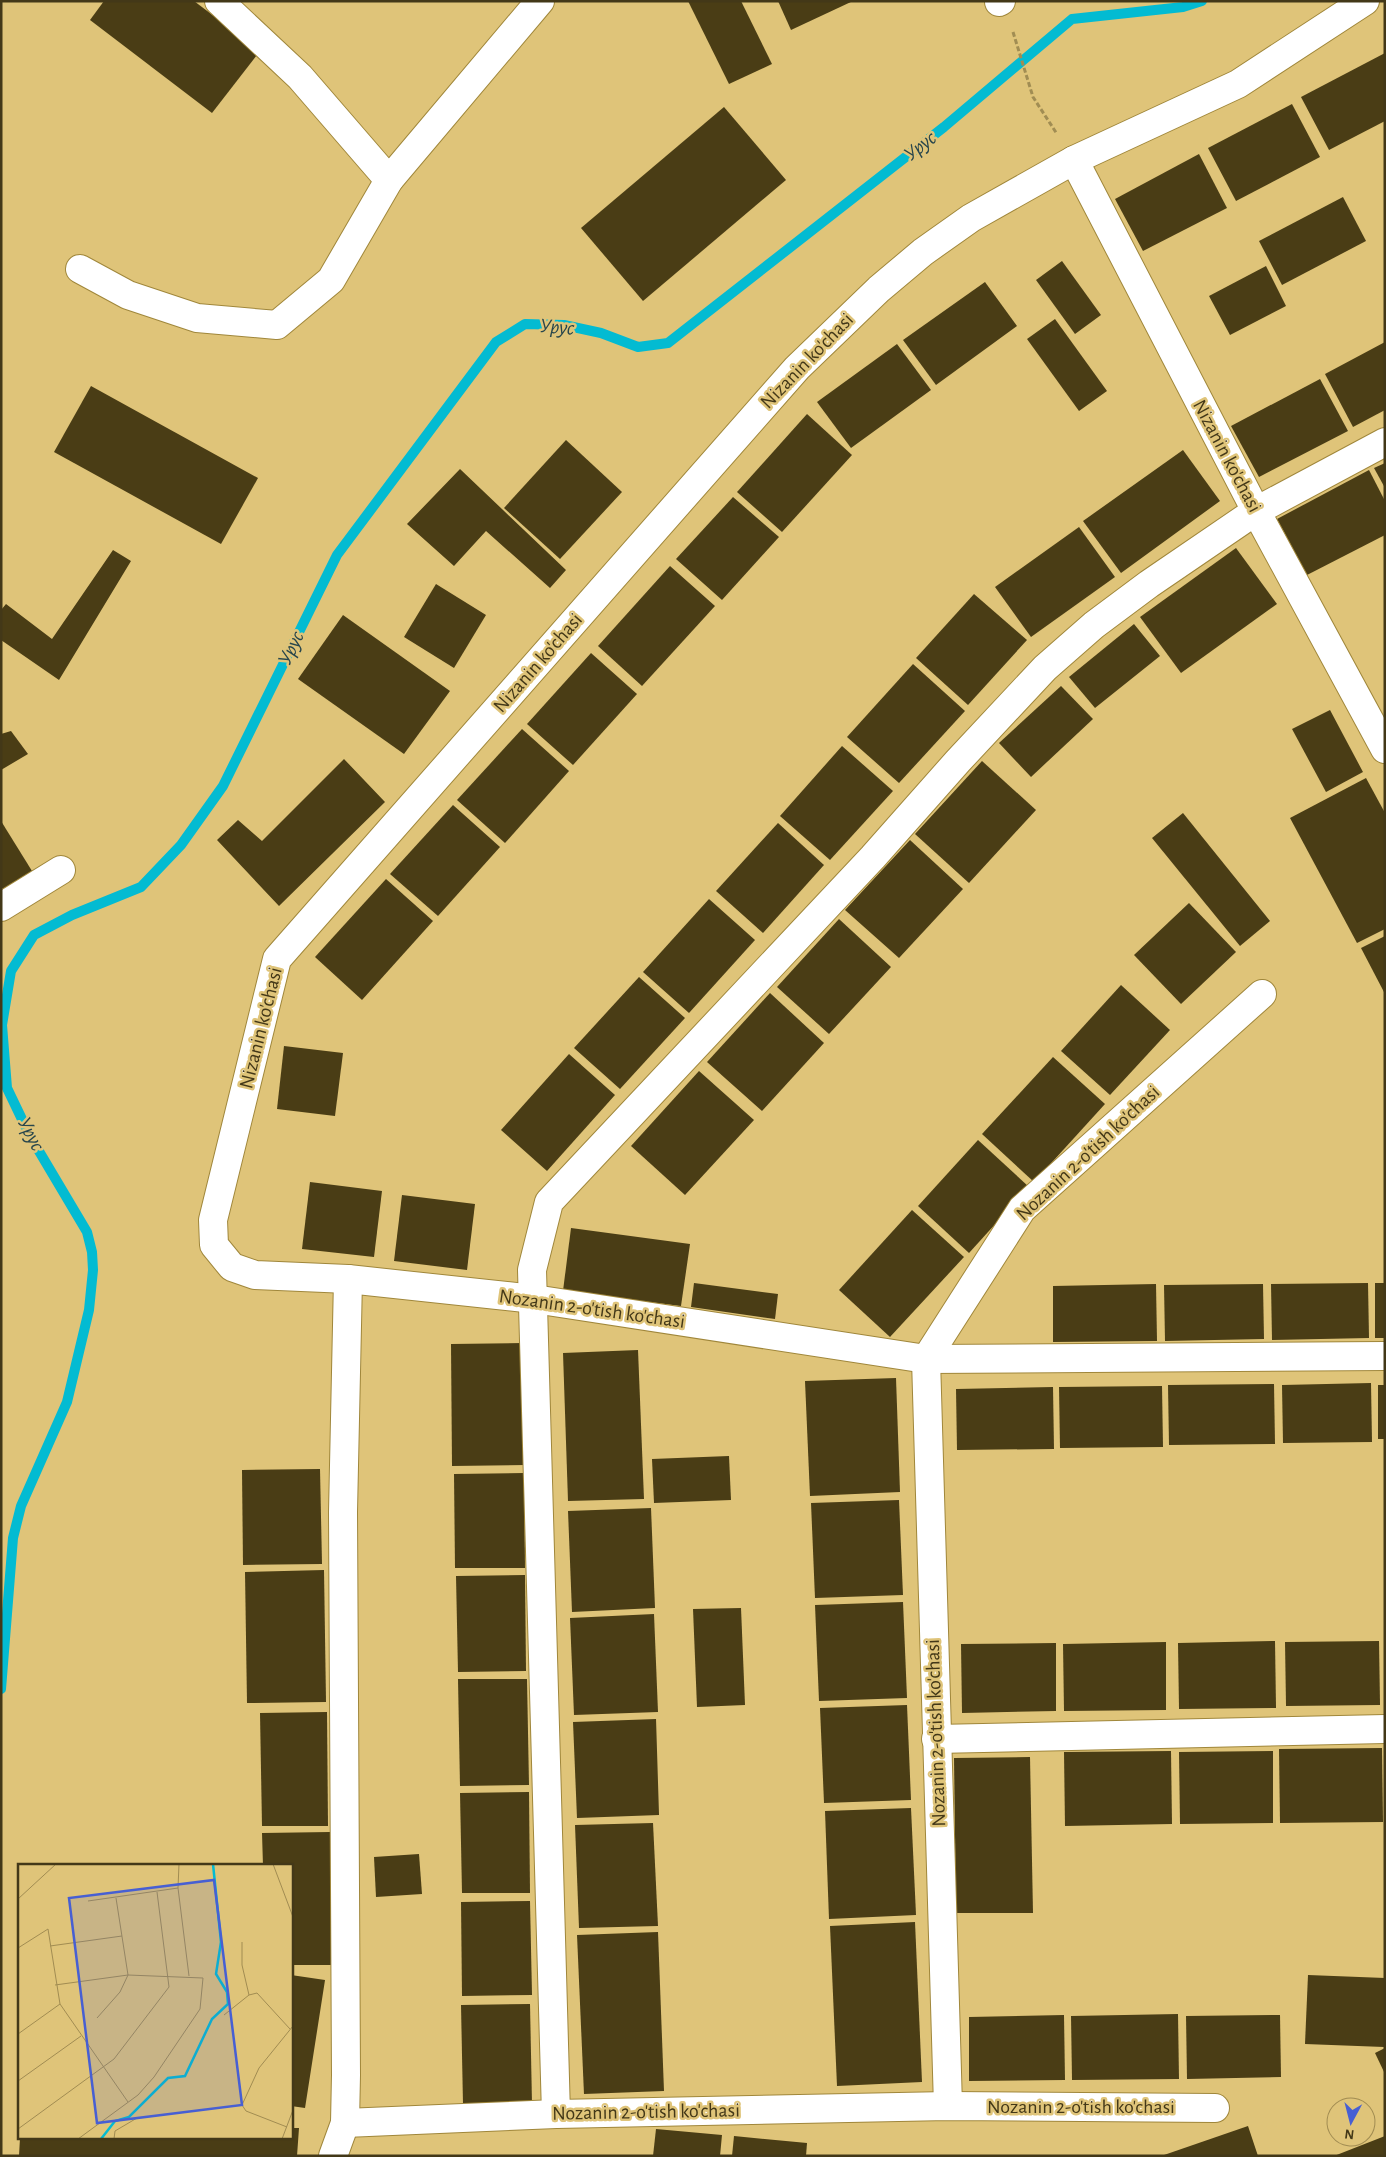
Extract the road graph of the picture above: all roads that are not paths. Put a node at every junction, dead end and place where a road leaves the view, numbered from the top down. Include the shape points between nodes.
1 (219, 1) edge
2 (540, 1) edge
3 (1365, 1) edge
4 (1074, 160) junction
5 (389, 180) junction
6 (80, 269) dead end
7 (1385, 442) edge
8 (1256, 511) junction
9 (1385, 749) edge
10 (61, 870) dead end
11 (1, 906) edge
12 (1262, 994) dead end
13 (256, 1274) joint
14 (348, 1279) junction
15 (534, 1299) junction
16 (1385, 1356) edge
17 (926, 1359) junction
18 (1385, 1729) edge
19 (936, 1739) junction
20 (948, 2106) junction
21 (1215, 2108) dead end
22 (556, 2114) junction
23 (345, 2123) junction
24 (333, 2156) edge

1 - 5 street via 300,77
2 - 5 street
3 - 4 street, Nizanin ko'chasi via 1238,84
4 - 8 street, Nizanin ko'chasi
4 - 13 street, Nizanin ko'chasi via 971,218 923,252 804,361 277,959 213,1220 214,1245 232,1267
5 - 6 street via 331,280 277,325 197,318 128,295
7 - 8 street
8 - 9 street, Nizanin ko'chasi
8 - 15 street via 1149,584 1094,625 1045,668 873,857 549,1202 532,1270
10 - 11 street
12 - 17 street, Nozanin 2-o'tish ko'chasi via 1022,1209
13 - 14 street, Nozanin 2-o'tish ko'chasi
14 - 15 street, Nozanin 2-o'tish ko'chasi
14 - 23 street via 342,1512
15 - 17 street, Nozanin 2-o'tish ko'chasi
15 - 22 street
16 - 17 street, Nozanin 2-o'tish ko'chasi
17 - 19 street, Nozanin 2-o'tish ko'chasi
18 - 19 street
19 - 20 street, Nozanin 2-o'tish ko'chasi
20 - 21 street, Nozanin 2-o'tish ko'chasi
20 - 22 street, Nozanin 2-o'tish ko'chasi
22 - 23 street, Nozanin 2-o'tish ko'chasi
23 - 24 street

